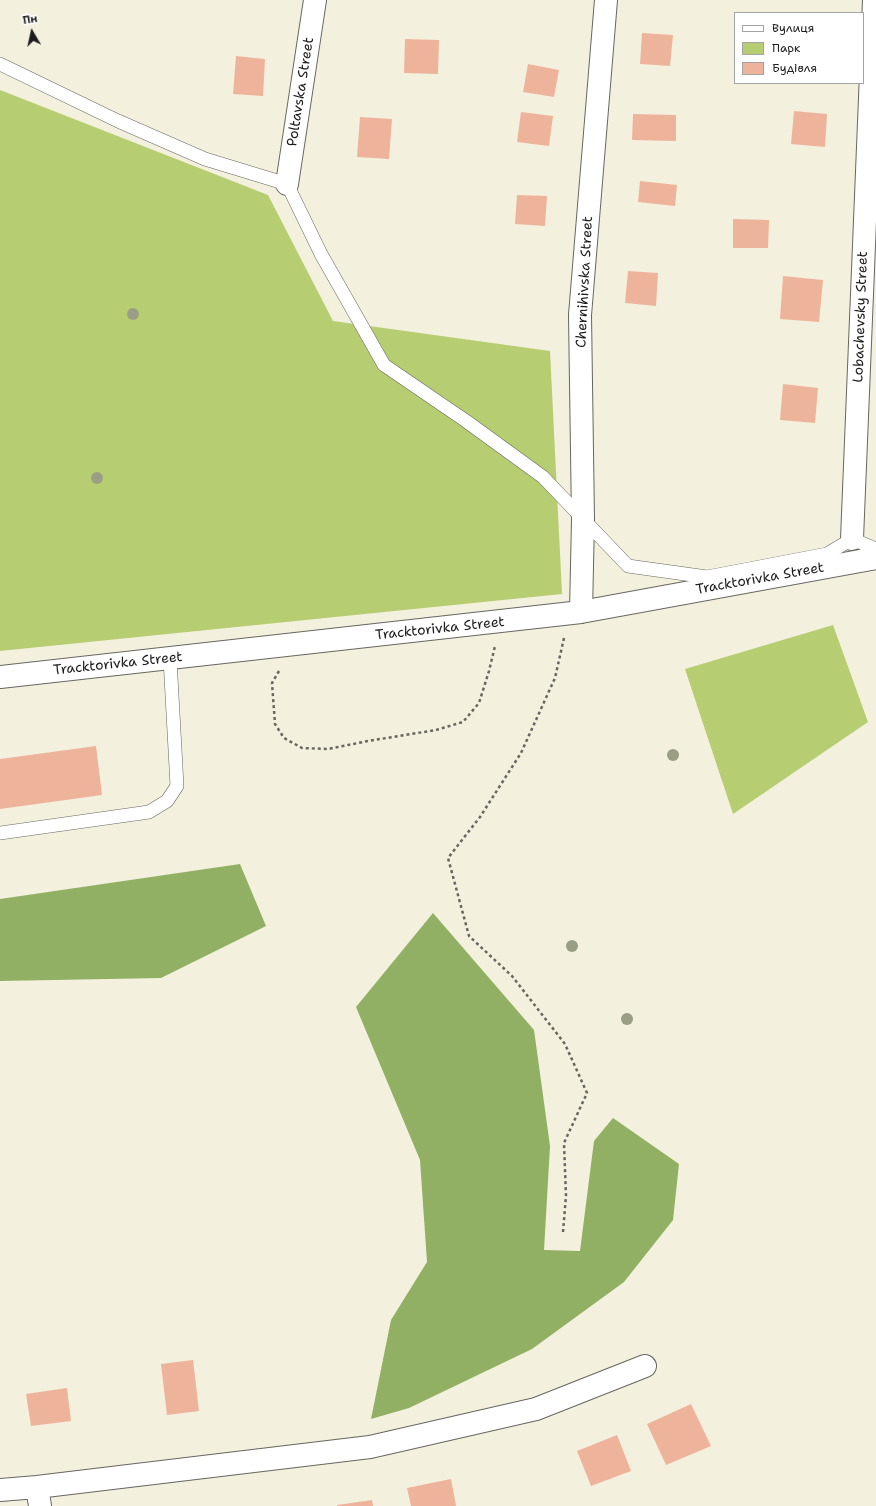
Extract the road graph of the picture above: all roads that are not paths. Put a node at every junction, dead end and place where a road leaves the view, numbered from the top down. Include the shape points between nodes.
1 (315, 0) edge
2 (606, 0) edge
3 (874, 0) edge
4 (0, 64) edge
5 (287, 184) junction
6 (583, 520) junction
7 (852, 539) junction
8 (876, 549) edge
9 (876, 558) edge
10 (575, 613) junction
11 (170, 659) junction
12 (0, 677) edge
13 (0, 833) edge
14 (645, 1366) dead end
15 (0, 1490) edge
16 (39, 1497) edge

1 - 5 street, Poltavska Street
2 - 6 street, Chernihivska Street via 580,315
3 - 7 street, Lobachevsky Street
4 - 5 lane via 118,121 205,159
5 - 6 lane via 321,254 384,365 543,477
6 - 7 lane via 628,566 707,577 827,554
6 - 10 street, Chernihivska Street
7 - 8 lane
9 - 10 street, Tracktorivka Street
10 - 11 street, Tracktorivka Street
11 - 12 street, Tracktorivka Street
11 - 13 lane via 177,786 168,800 149,812
14 - 16 street via 536,1410 370,1447
15 - 16 street

